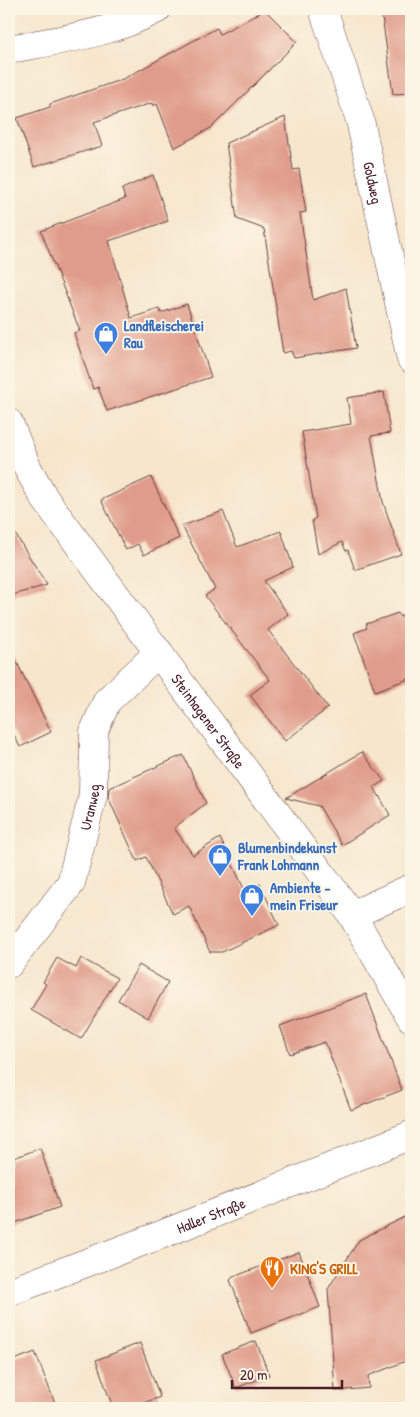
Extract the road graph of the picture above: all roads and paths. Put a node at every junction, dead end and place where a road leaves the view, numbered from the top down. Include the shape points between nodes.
1 (157, 9) edge
2 (323, 9) edge
3 (9, 49) edge
4 (411, 359) edge
5 (9, 423) edge
6 (18, 471) edge
7 (159, 652) junction
8 (411, 888) edge
9 (352, 915) junction
10 (9, 964) edge
11 (411, 1018) edge
12 (411, 1135) edge
13 (9, 1292) edge

1 - 3 street via 141,18 82,36
2 - 4 street, Goldweg via 360,120
5 - 6 street, Steinhagener Straße
6 - 7 street, Steinhagener Straße via 45,499
7 - 9 street, Steinhagener Straße
7 - 10 street, Uranweg via 107,701 94,731 94,795 71,883
8 - 9 street
9 - 11 street, Steinhagener Straße
12 - 13 street, Haller Straße

